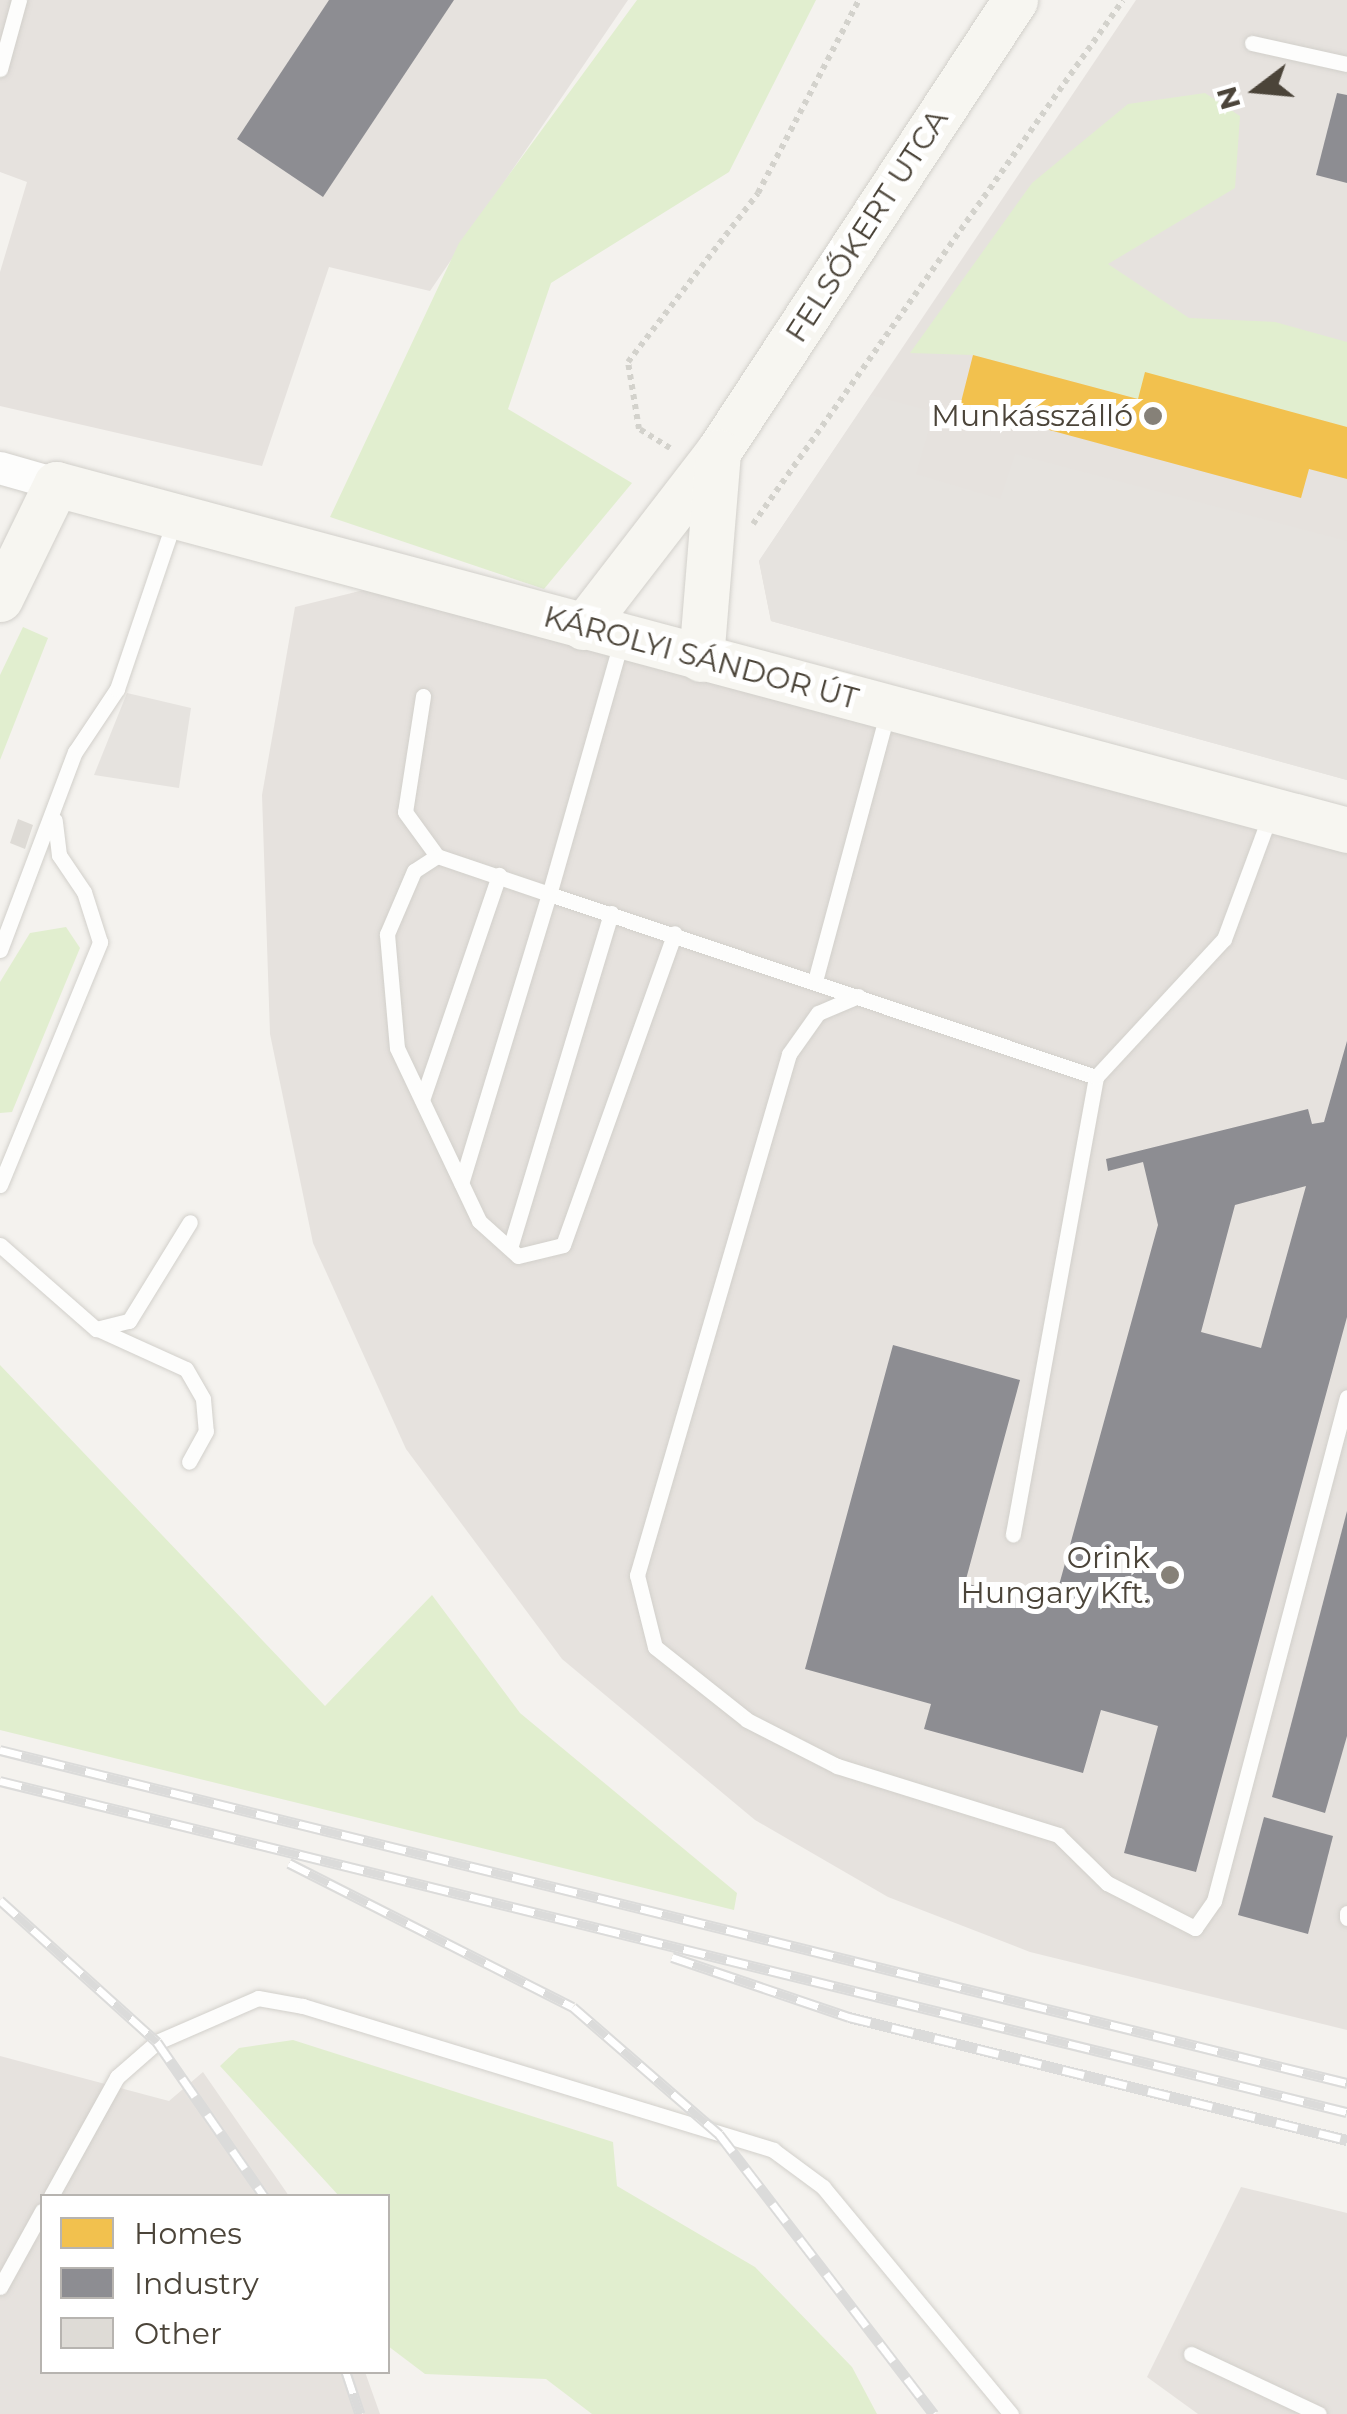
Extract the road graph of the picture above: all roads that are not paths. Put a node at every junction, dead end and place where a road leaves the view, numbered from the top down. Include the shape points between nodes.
1 (19, 0) edge
2 (1015, 0) edge
3 (1252, 43) dead end
4 (1347, 64) edge
5 (0, 69) edge
6 (712, 461) junction
7 (0, 468) edge
8 (56, 484) junction
9 (176, 515) junction
10 (0, 599) edge
11 (602, 632) junction
12 (701, 659) junction
13 (424, 696) dead end
14 (888, 709) junction
15 (1272, 810) junction
16 (54, 816) junction
17 (1347, 830) edge
18 (437, 856) junction
19 (498, 875) junction
20 (550, 894) junction
21 (611, 912) junction
22 (675, 933) junction
23 (0, 950) edge
24 (815, 981) junction
25 (858, 996) junction
26 (1096, 1077) junction
27 (422, 1100) junction
28 (460, 1183) junction
29 (0, 1185) edge
30 (190, 1222) dead end
31 (0, 1245) edge
32 (510, 1248) junction
33 (96, 1328) junction
34 (1347, 1397) edge
35 (189, 1462) dead end
36 (1013, 1535) dead end
37 (52, 2194) edge
38 (40, 2216) edge
39 (0, 2287) edge
40 (1191, 2354) dead end
41 (1012, 2414) edge
42 (1319, 2414) edge

1 - 5 lane
2 - 6 street, FELSŐKERT UTCA
3 - 4 lane
6 - 11 street, FELSŐKERT UTCA
6 - 12 street, FELSŐKERT UTCA
7 - 8 street
8 - 9 street, KÁROLYI SÁNDOR ÚT
8 - 10 street
9 - 11 street, KÁROLYI SÁNDOR ÚT
9 - 16 lane via 117,689 75,752
11 - 12 street, KÁROLYI SÁNDOR ÚT
11 - 20 lane
12 - 14 street, KÁROLYI SÁNDOR ÚT
13 - 18 lane via 406,812
14 - 15 street, KÁROLYI SÁNDOR ÚT
14 - 24 lane
15 - 17 street, KÁROLYI SÁNDOR ÚT
15 - 26 lane via 1224,939
16 - 23 lane
16 - 29 lane via 59,856 84,892 100,942
18 - 19 lane
18 - 27 lane via 414,872 386,934 397,1048
19 - 20 lane
19 - 27 lane
20 - 21 lane
20 - 28 lane
21 - 22 lane
21 - 32 lane
22 - 24 lane
22 - 32 lane via 563,1245 518,1256
24 - 25 lane
25 - 26 lane
25 - 34 lane via 818,1014 790,1054 638,1575 655,1646 747,1720 837,1766 1058,1835 1108,1883 1195,1928 1214,1901
26 - 36 lane
27 - 28 lane
28 - 32 lane via 479,1221
30 - 33 lane via 129,1321
31 - 33 lane
33 - 35 lane via 186,1369 204,1399 206,1431
37 - 41 lane via 118,2077 157,2042 258,1998 774,2150 863,2232
38 - 39 lane
40 - 42 lane

